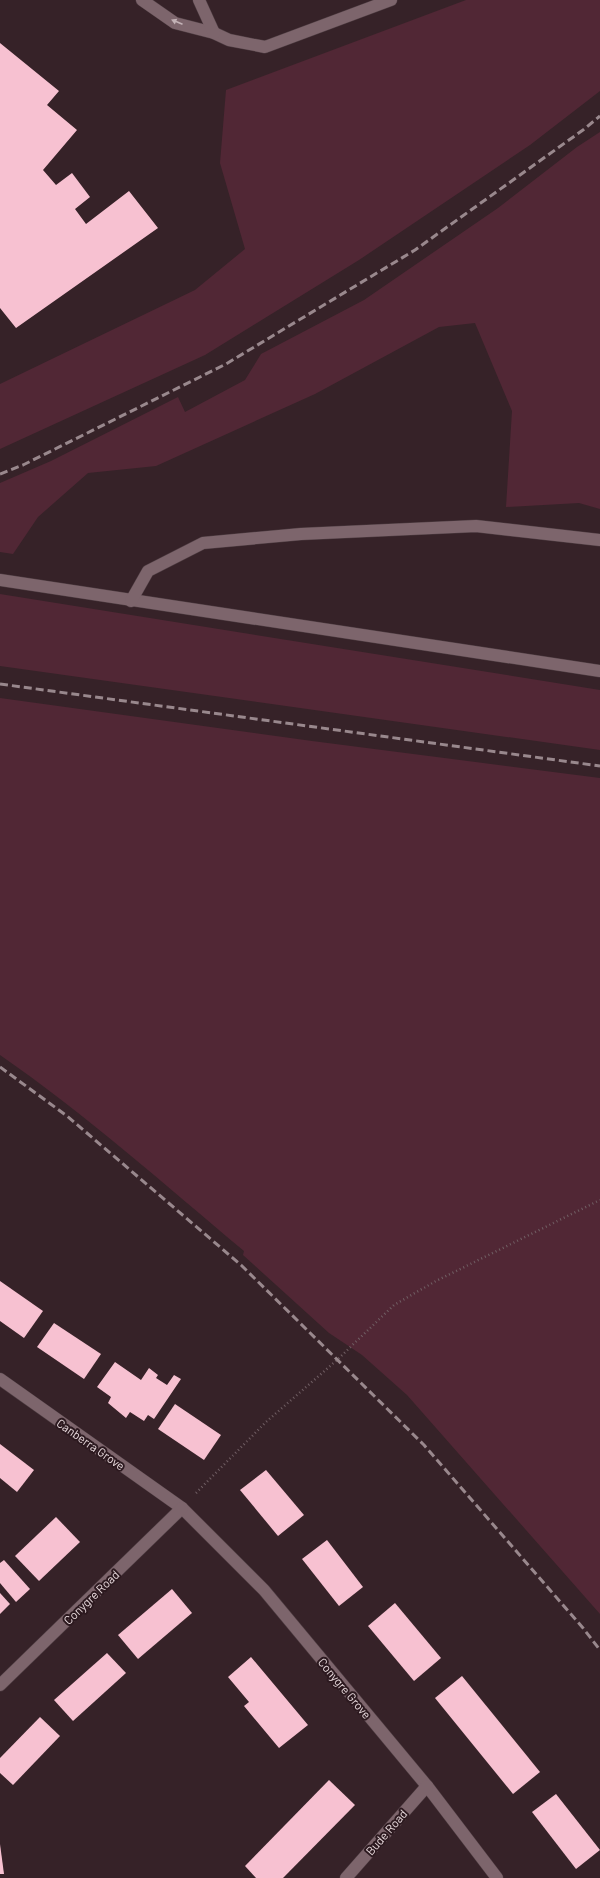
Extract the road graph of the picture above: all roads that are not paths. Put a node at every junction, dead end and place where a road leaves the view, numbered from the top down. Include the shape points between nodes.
1 (142, 0) edge
2 (199, 0) edge
3 (391, 0) edge
4 (214, 33) junction
5 (600, 540) edge
6 (0, 580) edge
7 (131, 601) junction
8 (600, 671) edge
9 (0, 1379) edge
10 (182, 1508) junction
11 (0, 1685) edge
12 (427, 1786) junction
13 (346, 1878) edge
14 (497, 1878) edge

4 -> 1 street via 175,23
2 - 4 street
3 - 4 street via 265,47 229,40
5 - 7 street via 476,526 301,534 203,543 148,571
6 - 7 street
7 - 8 street
9 - 10 street, Canberra Grove
10 - 11 street, Conygre Road
10 - 12 street, Conygre Grove via 264,1590
12 - 13 street, Bude Road
12 - 14 street, Conygre Grove

